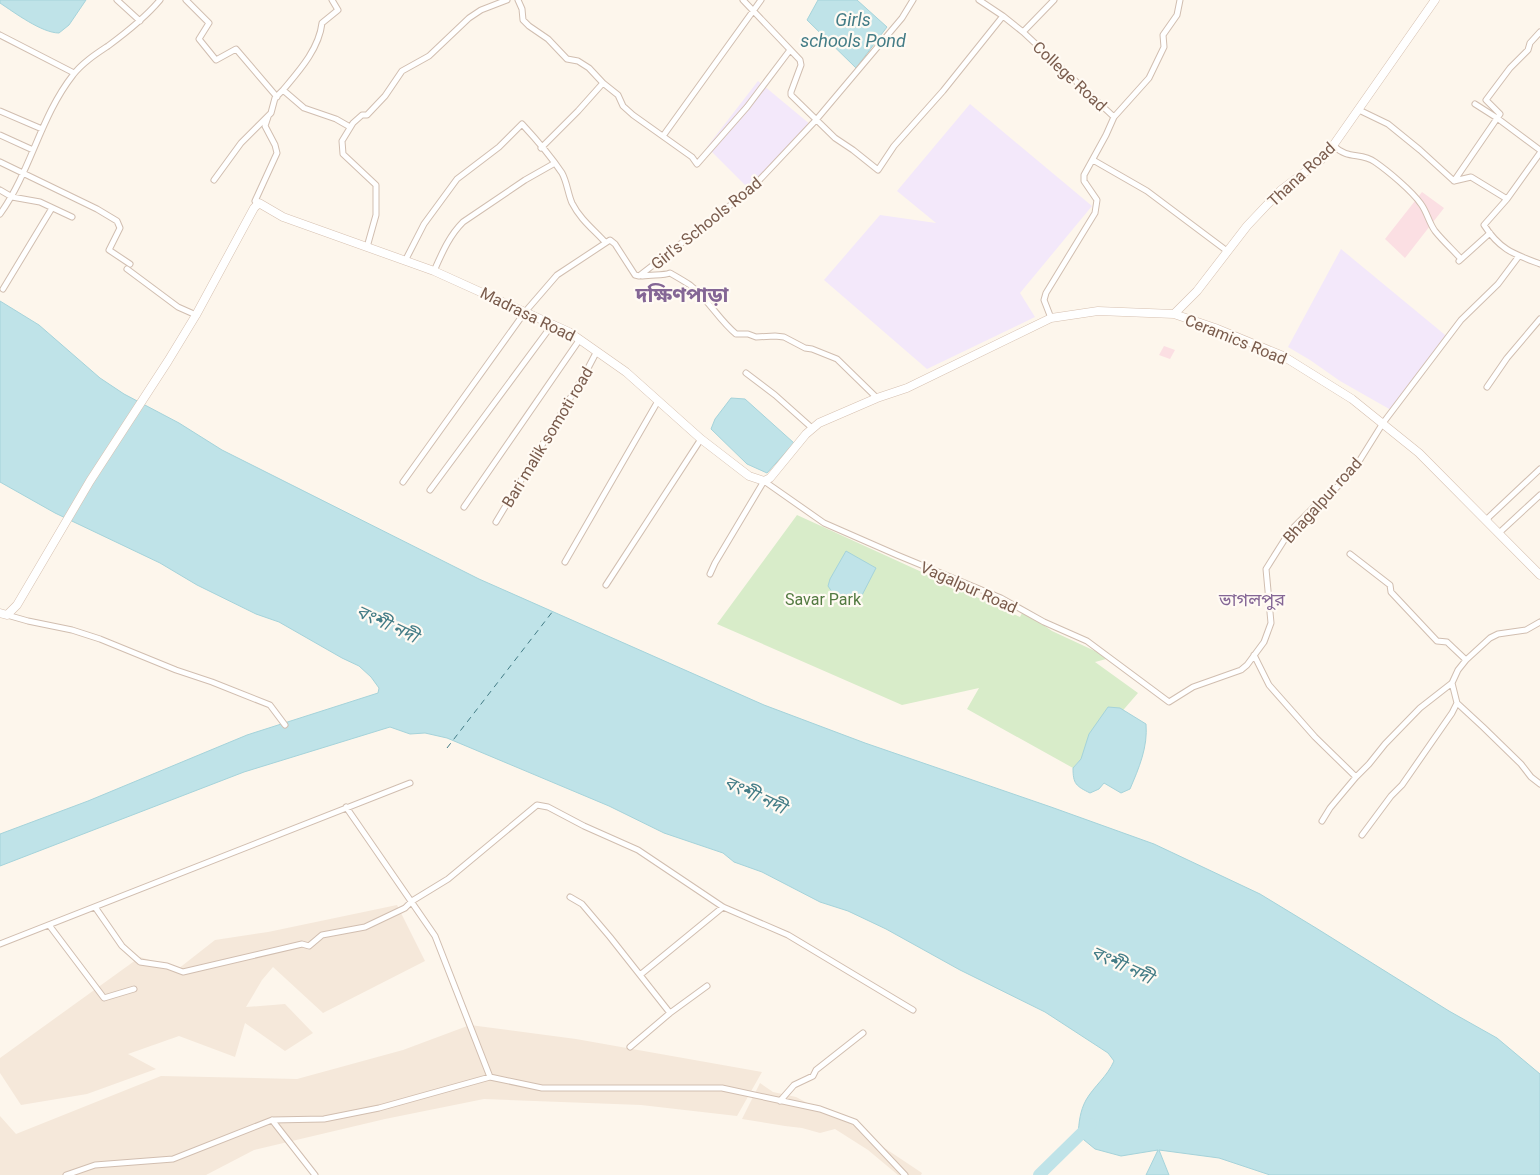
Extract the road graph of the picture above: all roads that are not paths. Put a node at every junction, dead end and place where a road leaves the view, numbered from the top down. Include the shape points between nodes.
1 (117, 0) edge
2 (160, 0) edge
3 (186, 0) edge
4 (332, 0) edge
5 (507, 0) edge
6 (518, 0) edge
7 (743, 0) edge
8 (761, 0) edge
9 (913, 0) edge
10 (979, 0) edge
11 (1054, 0) edge
12 (1180, 0) edge
13 (1435, 0) edge
14 (754, 11) junction
15 (1003, 16) junction
16 (140, 21) junction
17 (1023, 32) junction
18 (1540, 32) edge
19 (0, 35) edge
20 (790, 50) junction
21 (74, 73) junction
22 (603, 84) junction
23 (283, 90) junction
24 (277, 97) junction
25 (1475, 104) dead end
26 (1359, 110) junction
27 (0, 111) edge
28 (268, 115) junction
29 (1114, 117) junction
30 (1497, 118) junction
31 (816, 120) junction
32 (350, 127) junction
33 (42, 129) junction
34 (0, 135) edge
35 (663, 136) junction
36 (1334, 146) junction
37 (541, 148) junction
38 (33, 150) junction
39 (1540, 152) edge
40 (1093, 160) junction
41 (0, 162) edge
42 (555, 163) junction
43 (23, 174) junction
44 (214, 180) dead end
45 (1454, 181) junction
46 (0, 190) edge
47 (12, 197) junction
48 (1507, 199) junction
49 (257, 202) junction
50 (52, 208) junction
51 (0, 214) edge
52 (72, 217) dead end
53 (1490, 233) junction
54 (605, 242) junction
55 (367, 247) junction
56 (1227, 251) junction
57 (1519, 256) junction
58 (405, 261) junction
59 (130, 264) dead end
60 (1540, 264) edge
61 (127, 269) dead end
62 (434, 271) junction
63 (639, 276) junction
64 (3, 289) dead end
65 (526, 312) junction
66 (1174, 314) junction
67 (196, 315) junction
68 (1051, 318) junction
69 (1540, 319) edge
70 (552, 325) junction
71 (580, 339) junction
72 (597, 351) junction
73 (746, 373) dead end
74 (1487, 388) dead end
75 (878, 398) junction
76 (658, 401) junction
77 (1383, 423) junction
78 (812, 428) junction
79 (701, 439) junction
80 (1540, 469) edge
81 (764, 481) junction
82 (403, 482) dead end
83 (430, 490) dead end
84 (1540, 495) edge
85 (464, 506) dead end
86 (1487, 521) junction
87 (496, 522) dead end
88 (1499, 533) junction
89 (1350, 554) dead end
90 (565, 562) dead end
91 (710, 574) dead end
92 (1540, 575) edge
93 (606, 585) dead end
94 (4, 614) edge
95 (1540, 622) edge
96 (1254, 656) junction
97 (1466, 660) junction
98 (1452, 683) junction
99 (1169, 702) joint
100 (1457, 703) junction
101 (285, 725) dead end
102 (1356, 777) junction
103 (410, 783) dead end
104 (1540, 784) edge
105 (346, 807) junction
106 (1322, 821) dead end
107 (1362, 835) dead end
108 (570, 897) dead end
109 (412, 901) junction
110 (95, 907) junction
111 (723, 907) junction
112 (49, 925) junction
113 (0, 944) edge
114 (640, 975) junction
115 (707, 986) dead end
116 (134, 989) dead end
117 (913, 1010) dead end
118 (670, 1013) junction
119 (863, 1033) dead end
120 (630, 1047) dead end
121 (490, 1077) junction
122 (780, 1100) junction
123 (272, 1120) junction
124 (66, 1175) edge
125 (315, 1175) edge
126 (905, 1175) edge

1 - 16 street
2 - 16 street
3 - 24 street via 210,23 199,39 216,60 236,49
4 - 23 street via 338,10 322,24 313,50
5 - 32 street via 469,18 429,56 402,71 367,115 362,115
6 - 22 street via 523,20 528,26 548,39 567,59 588,68
7 - 14 street
8 - 14 street
9 - 31 street, Girl's Schools Road via 902,18
10 - 15 street
11 - 17 street, College Road
12 - 29 street via 1177,15 1163,36 1164,47 1149,78
13 - 26 street, Thana Road
14 - 20 street
14 - 35 street
15 - 17 street
15 - 31 street via 943,92 894,146 878,170
16 - 21 street
17 - 29 street, College Road
18 - 30 street via 1486,100 1500,114
19 - 21 street
20 - 31 street via 801,65 791,95
20 - 35 street via 747,108 697,164
21 - 33 street
22 - 35 street via 618,95 623,106 633,115
22 - 37 street
23 - 24 street
23 - 32 street via 304,108
24 - 28 street
25 - 30 street
26 - 36 street, Thana Road
26 - 45 street via 1388,124
27 - 33 street
28 - 44 street via 241,143
28 - 49 street via 265,126 278,153
29 - 40 street, College Road
30 - 39 street
30 - 45 street
31 - 63 street, Girl's Schools Road via 750,190
32 - 55 street via 342,141 343,154 376,185 376,215
33 - 38 street
34 - 38 street
36 - 53 street via 1346,155 1374,161 1409,191 1422,204 1434,230 1460,260
36 - 56 street, Thana Road via 1281,190
37 - 42 street, Girl's Schools Road
37 - 58 street, Girl's Schools Road via 522,124 499,147 457,179 424,224
38 - 43 street
39 - 48 street
40 - 56 street via 1147,191
40 - 68 street, College Road via 1084,181 1097,200 1095,213 1046,293 1044,300
41 - 43 street
42 - 54 street, Girl's Schools Road via 579,215
42 - 62 street via 463,222 447,242
43 - 47 street
43 - 59 street via 117,221 120,228 109,250
45 - 48 street via 1471,177
46 - 47 street
47 - 50 street via 40,202
47 - 51 street
48 - 53 street via 1484,225
49 - 55 street, Madrasa Road via 282,217
49 - 67 street
50 - 52 street
50 - 64 street
53 - 57 street via 1507,251
54 - 63 street, Girl's Schools Road via 610,240 615,244 635,276
54 - 65 street via 557,275
55 - 58 street, Madrasa Road
56 - 66 street, Thana Road via 1197,292
57 - 60 street
57 - 77 street, Bhagalpur road via 1498,284 1461,320
58 - 62 street, Madrasa Road
61 - 67 street via 178,307
62 - 65 street, Madrasa Road
63 - 75 street via 670,273 691,286 736,334 784,337 837,358
65 - 70 street, Madrasa Road
65 - 82 street
66 - 68 street, Ceramics Road via 1098,311
66 - 77 street, Ceramics Road via 1283,356
67 - 94 street via 90,481 17,604
68 - 75 street, Ceramics Road via 907,388
69 - 74 street
70 - 71 street, Madrasa Road
70 - 83 street
71 - 72 street, Madrasa Road
71 - 85 street
72 - 76 street, Madrasa Road
72 - 87 street, Bari malik somoti road
73 - 78 street
75 - 78 street, Ceramics Road
76 - 79 street, Madrasa Road
76 - 90 street
77 - 86 street, Ceramics Road via 1420,453
77 - 96 street, Bhagalpur road via 1353,471 1290,531 1266,569 1271,623
78 - 81 street, Ceramics Road
79 - 81 street, Madrasa Road via 749,476
79 - 93 street
80 - 86 street
81 - 91 street
81 - 99 street, Vagalpur Road via 824,523 1002,598 1087,641
84 - 88 street
86 - 88 street, Ceramics Road
88 - 92 street, Ceramics Road
89 - 97 street via 1390,586 1391,592 1437,641 1447,642
94 - 101 street via 100,639 212,682 270,705
95 - 97 street via 1526,630 1490,638
96 - 99 street, Bhagalpur road via 1241,670 1192,687
96 - 102 street via 1269,685
97 - 98 street
98 - 100 street
98 - 102 street via 1420,708
100 - 104 street
100 - 107 street via 1402,785
102 - 106 street
103 - 105 street
105 - 109 street
105 - 110 street
108 - 114 street via 582,904
109 - 110 street via 405,908 366,927 322,935 309,946 302,944 183,972 140,962 122,946
109 - 111 street via 448,879 537,805 548,807 638,850
109 - 121 street via 435,936
110 - 112 street
111 - 114 street
111 - 117 street via 788,935
112 - 113 street
112 - 116 street via 104,998
114 - 118 street
115 - 118 street
118 - 120 street
119 - 122 street via 816,1070 813,1076 794,1085
121 - 122 street via 542,1088 722,1088
121 - 123 street via 370,1110 324,1119
122 - 126 street via 855,1122
123 - 124 street via 172,1159 95,1165
123 - 125 street

